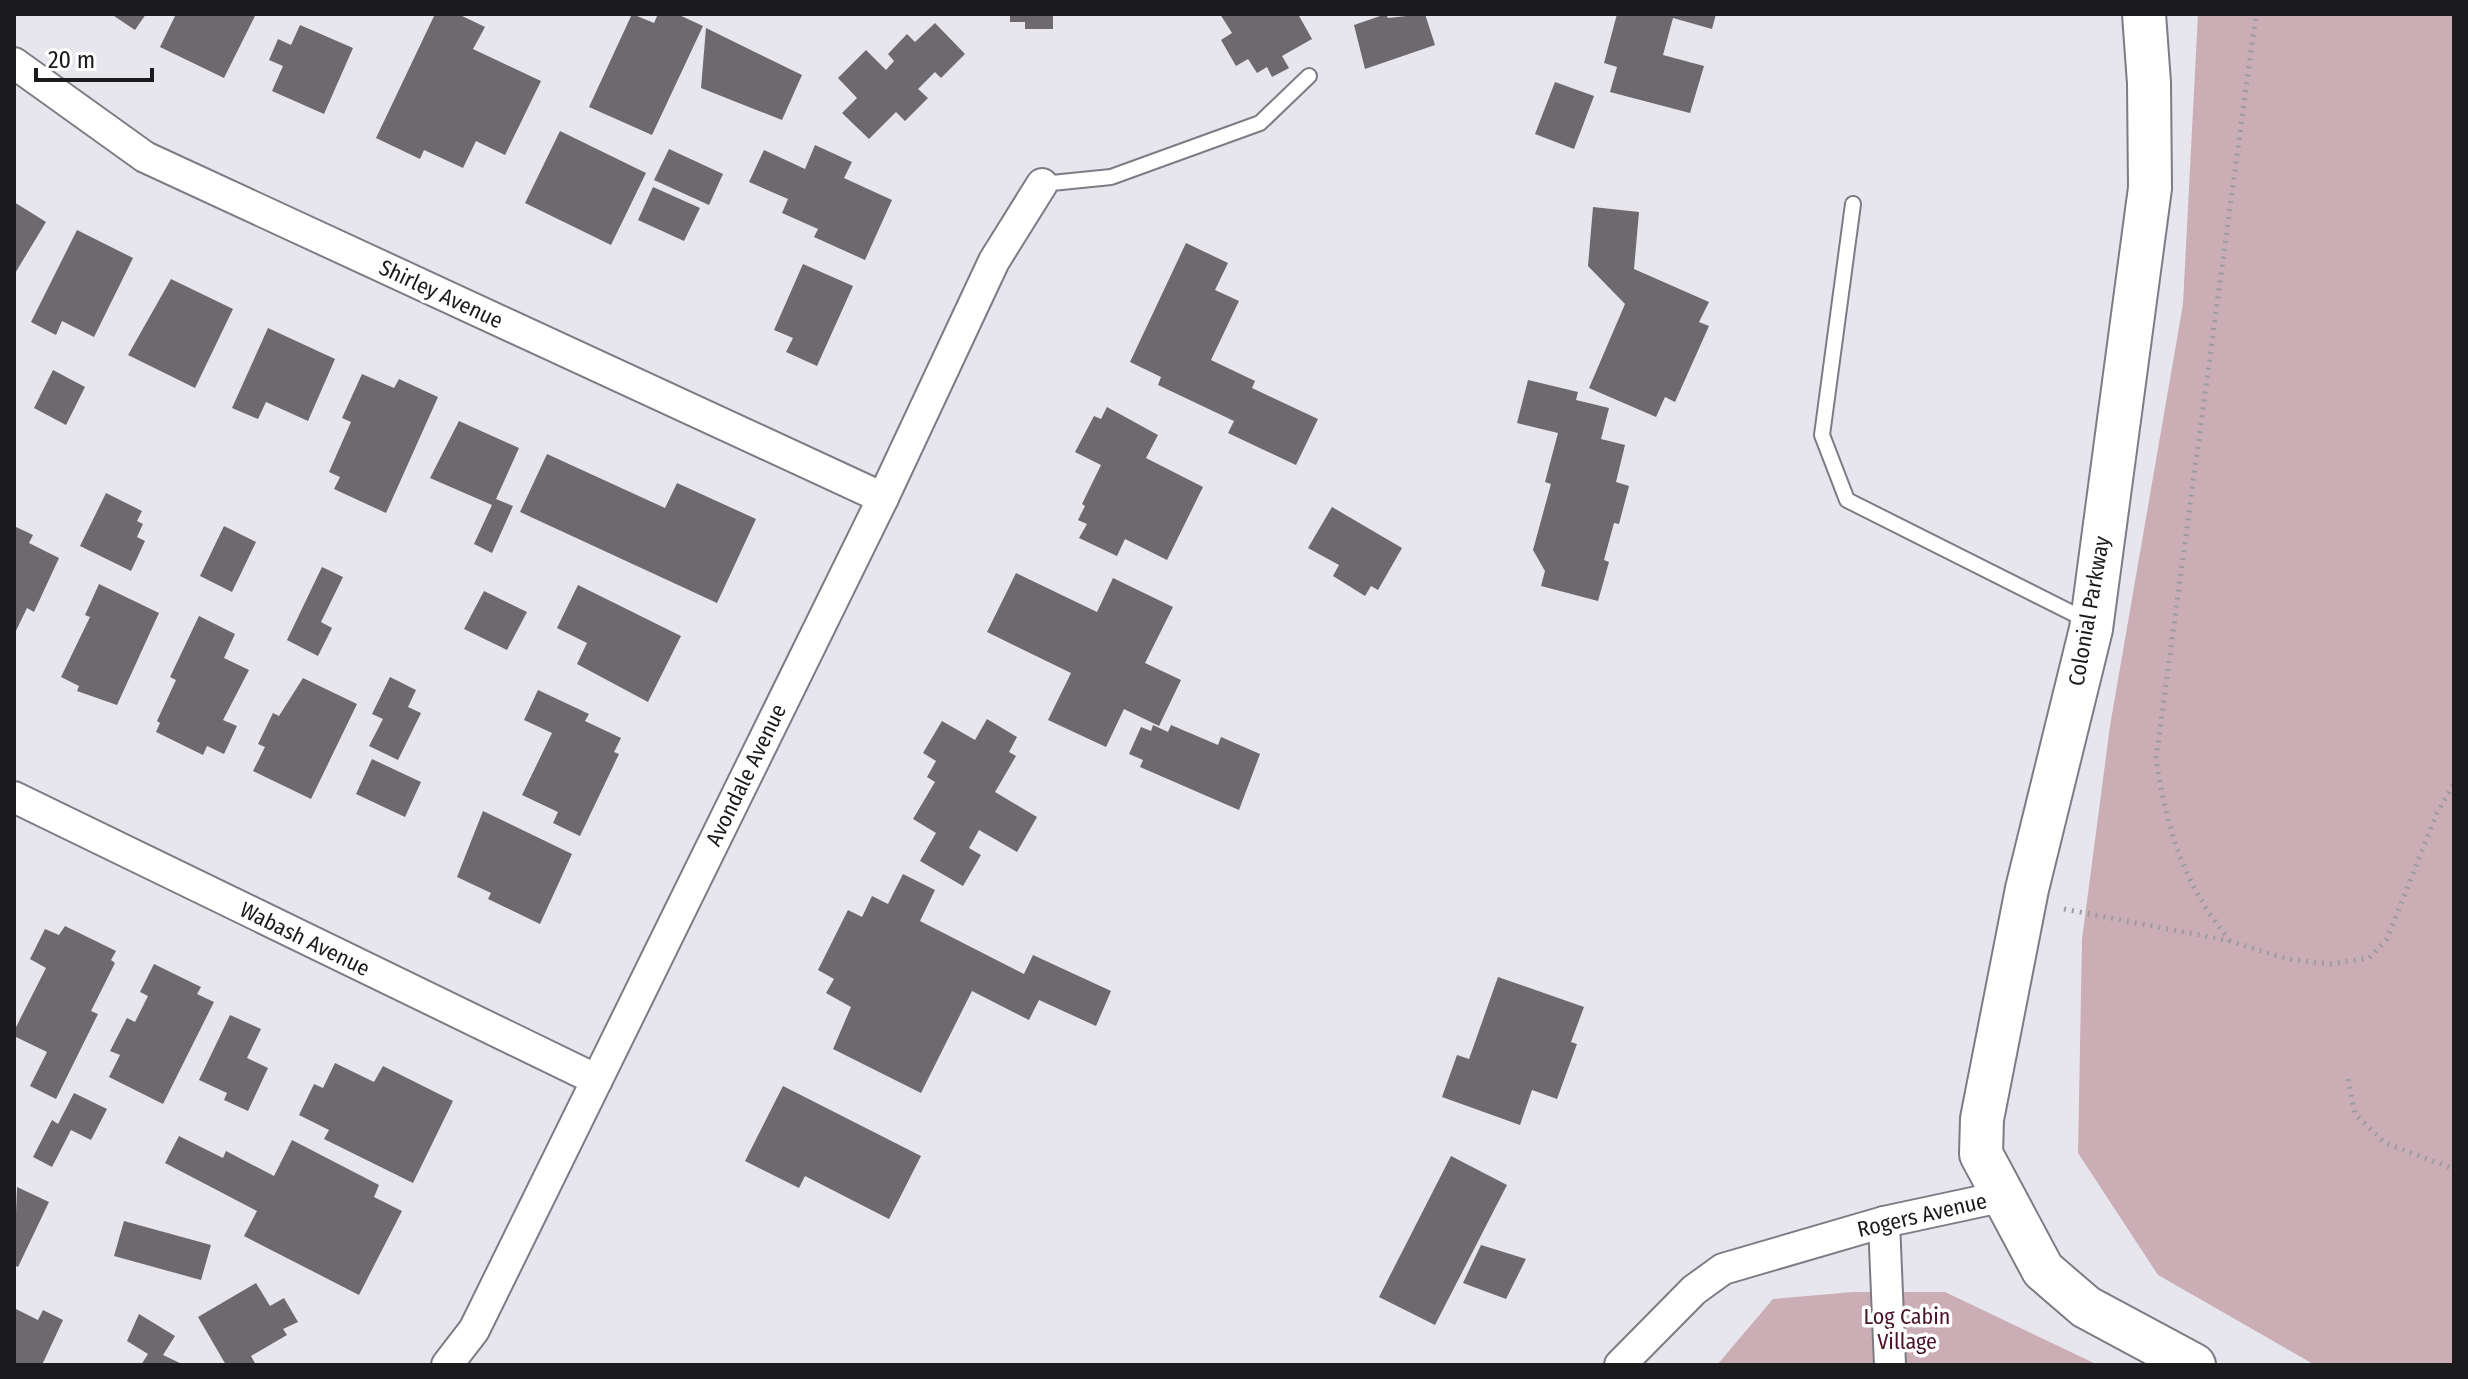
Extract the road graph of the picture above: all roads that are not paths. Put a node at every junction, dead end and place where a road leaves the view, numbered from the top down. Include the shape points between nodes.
1 (2144, 14) edge
2 (14, 63) edge
3 (1309, 76) dead end
4 (1042, 184) joint
5 (1853, 204) dead end
6 (883, 498) junction
7 (2092, 623) junction
8 (14, 797) edge
9 (597, 1080) junction
10 (2005, 1196) junction
11 (1884, 1222) junction
12 (447, 1365) edge
13 (1620, 1365) edge
14 (1890, 1365) edge
15 (2194, 1365) edge

1 - 7 street, Colonial Parkway via 2150,188
2 - 6 street, Shirley Avenue via 145,157
3 - 4 lane via 1260,123 1111,177
4 - 6 street, Avondale Avenue via 994,261
5 - 7 lane via 1822,435 1847,500
6 - 9 street, Avondale Avenue
7 - 10 street, Colonial Parkway via 2024,904 1982,1119 1981,1154
8 - 9 street, Wabash Avenue
9 - 12 street, Avondale Avenue via 474,1330
10 - 11 street, Rogers Avenue
10 - 15 street, Rogers Avenue via 2043,1270 2086,1307
11 - 13 street, Rogers Avenue via 1723,1269 1694,1290
11 - 14 street

